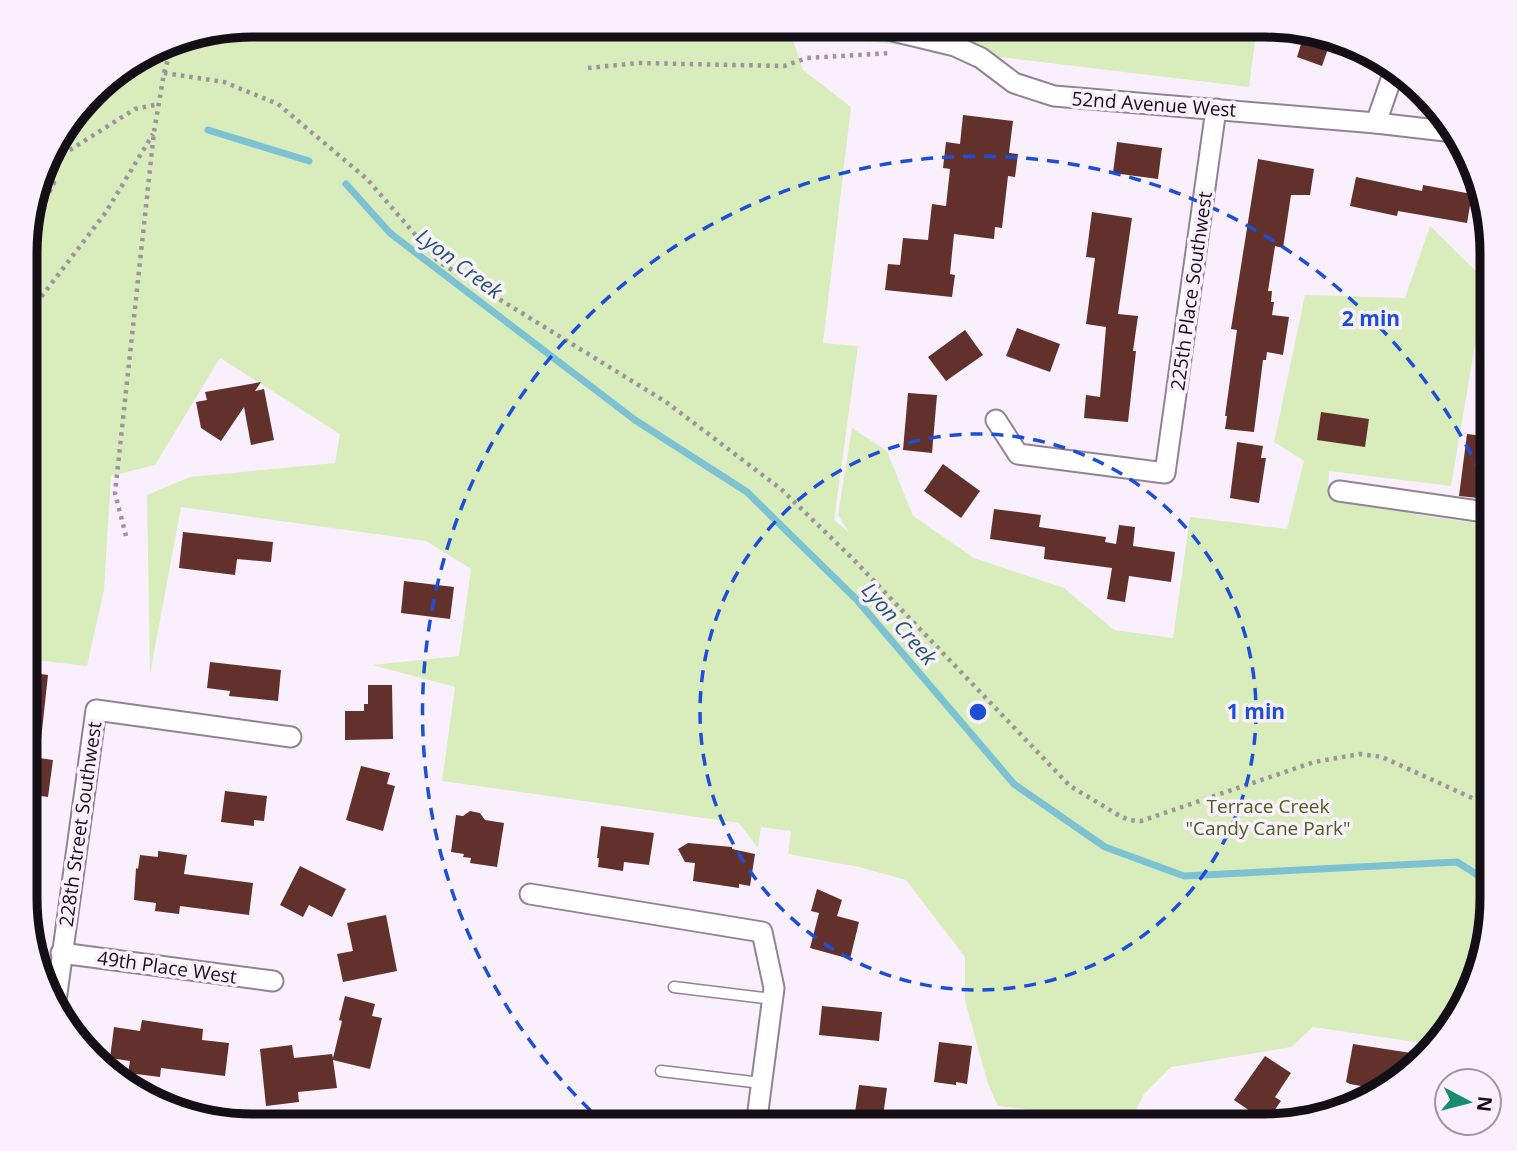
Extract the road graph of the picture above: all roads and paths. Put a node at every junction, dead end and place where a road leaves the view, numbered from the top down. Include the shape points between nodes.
1 (920, 37) edge
2 (924, 38) junction
3 (170, 53) edge
4 (588, 68) dead end
5 (164, 73) junction
6 (1391, 78) edge
7 (159, 104) junction
8 (1216, 108) junction
9 (1376, 123) junction
10 (1442, 131) edge
11 (154, 132) junction
12 (60, 156) edge
13 (49, 179) edge
14 (43, 199) edge
15 (37, 303) edge
16 (996, 420) dead end
17 (1339, 491) dead end
18 (1480, 511) edge
19 (126, 536) dead end
20 (291, 737) dead end
21 (1480, 802) edge
22 (530, 894) dead end
23 (61, 953) junction
24 (272, 981) dead end
25 (674, 987) dead end
26 (57, 990) edge
27 (772, 999) junction
28 (661, 1071) dead end
29 (761, 1083) junction
30 (757, 1114) edge

1 - 2 street, 52nd Avenue West
2 - 4 path via 900,52 807,58 784,66 638,63
2 - 8 street, 52nd Avenue West via 981,58 1014,83 1054,96
3 - 5 path
5 - 7 path
5 - 21 path via 224,82 278,104 367,179 439,262 666,401 781,489 1070,786 1120,816 1141,821 1314,762 1360,754 1382,758
6 - 9 street
7 - 11 path
7 - 12 path via 135,109
8 - 9 street, 52nd Avenue West
8 - 16 street, 225th Place Southwest via 1165,473 1018,454
9 - 10 street, 52nd Avenue West
11 - 15 path via 106,212
11 - 19 path via 115,493
13 - 14 path via 54,183
17 - 18 street
20 - 23 street, 228th Street Southwest via 96,710
22 - 27 street via 762,932 774,988
23 - 24 street, 49th Place West
23 - 26 street, 228th Street Southwest
25 - 27 lane
27 - 29 street
28 - 29 lane
29 - 30 street

